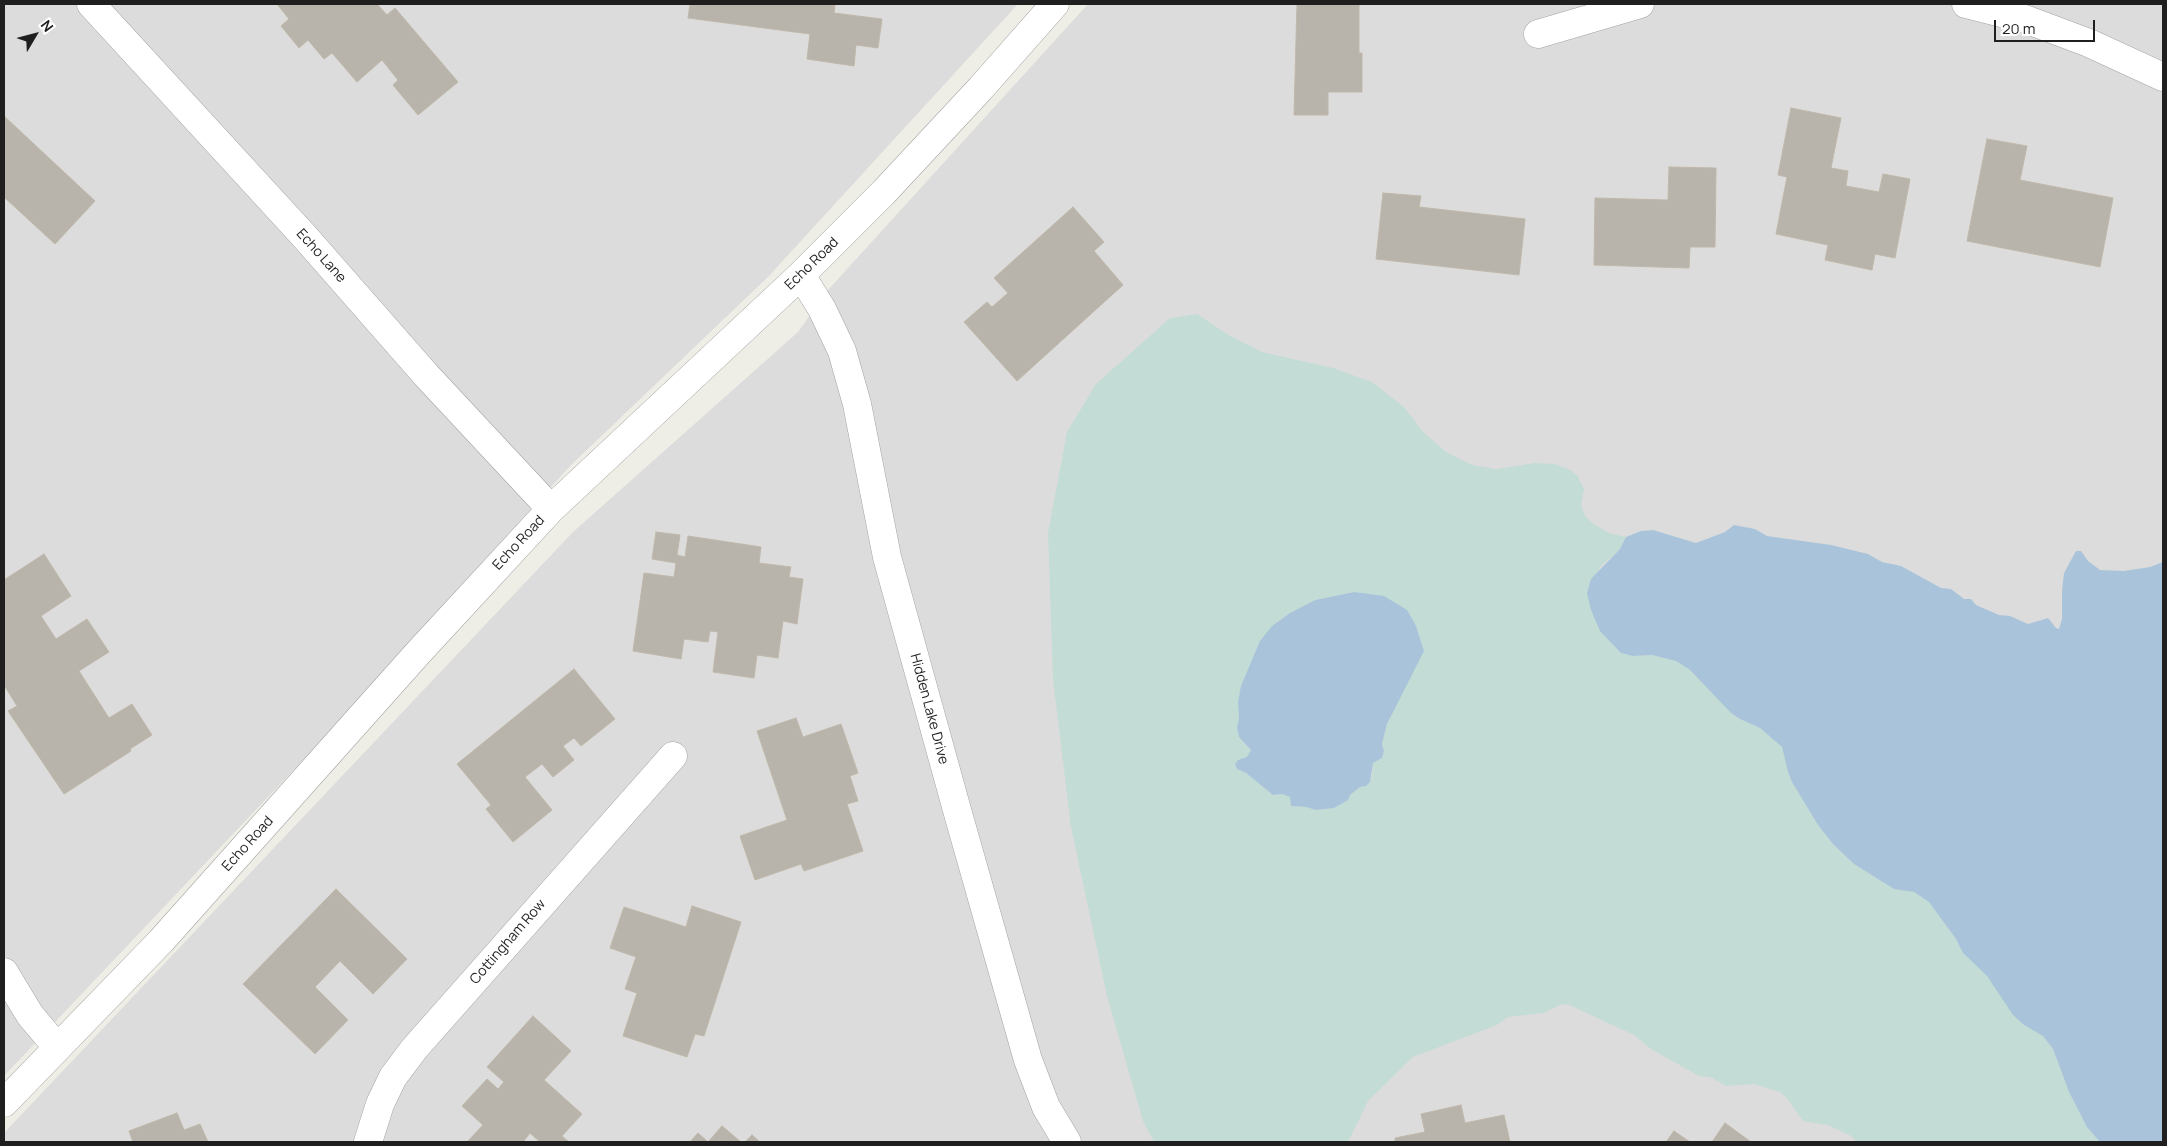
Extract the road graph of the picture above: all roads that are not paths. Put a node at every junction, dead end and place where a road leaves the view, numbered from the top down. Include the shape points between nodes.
1 (91, 4) edge
2 (1055, 4) edge
3 (1640, 4) edge
4 (1966, 4) edge
5 (1538, 34) dead end
6 (2163, 77) edge
7 (801, 275) junction
8 (550, 509) junction
9 (673, 756) dead end
10 (4, 972) edge
11 (57, 1047) junction
12 (4, 1102) edge
13 (368, 1142) edge
14 (1067, 1142) edge

1 - 8 street, Echo Lane
2 - 7 street, Echo Road via 961,110
3 - 5 street
4 - 6 street via 2025,19 2089,42
7 - 8 street, Echo Road
7 - 14 street, Hidden Lake Drive via 842,351 857,404 887,556 976,878 1028,1060 1046,1108
8 - 11 street, Echo Road via 161,941
9 - 13 street, Cottingham Row via 414,1049 393,1077
10 - 11 street via 30,1015
11 - 12 street, Echo Road

